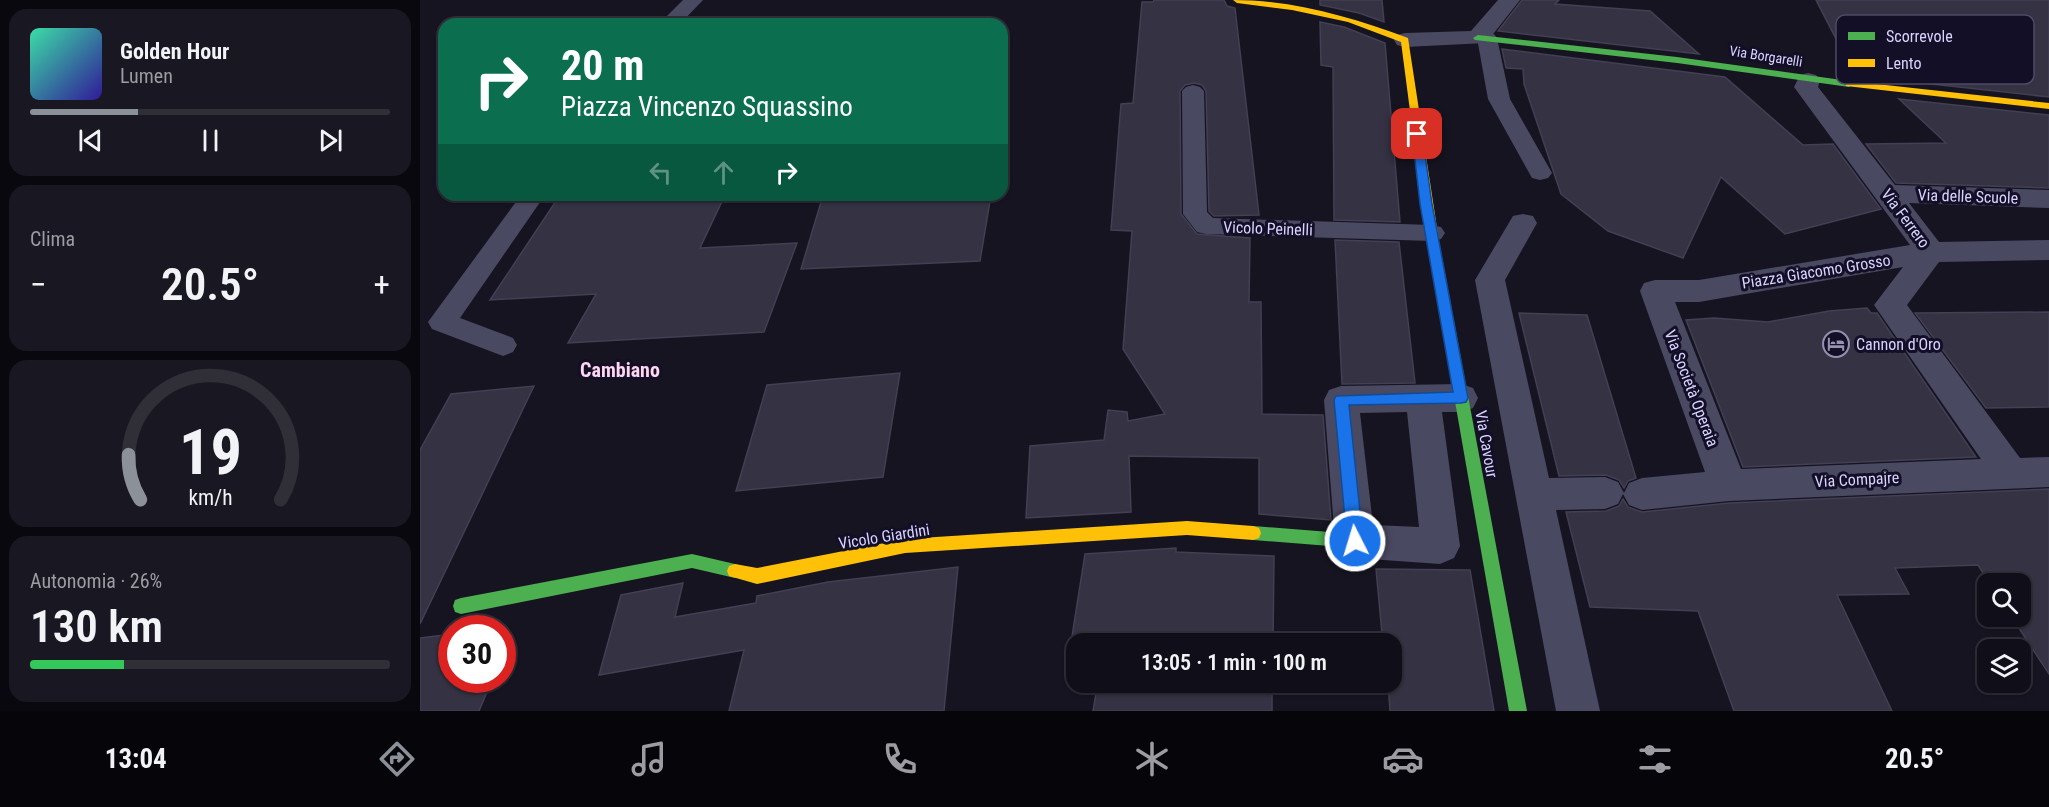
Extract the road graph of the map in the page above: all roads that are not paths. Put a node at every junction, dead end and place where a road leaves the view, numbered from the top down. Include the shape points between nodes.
1 (694, 0) edge
2 (1237, 0) edge
3 (1509, 0) edge
4 (675, 18) edge
5 (1483, 38) junction
6 (1405, 40) junction
7 (1808, 80) junction
8 (1836, 83) edge
9 (1845, 84) edge
10 (1193, 91) dead end
11 (2049, 106) edge
12 (1540, 173) dead end
13 (1888, 194) junction
14 (2049, 198) edge
15 (529, 201) edge
16 (1523, 223) dead end
17 (1432, 233) junction
18 (2049, 250) edge
19 (1931, 252) junction
20 (1655, 291) joint
21 (503, 345) dead end
22 (1461, 398) junction
23 (1423, 399) junction
24 (2010, 472) junction
25 (2049, 472) edge
26 (1729, 485) junction
27 (1653, 492) dead end
28 (1605, 493) dead end
29 (1534, 494) junction
30 (1355, 541) junction
31 (1440, 546) junction
32 (1489, 552) junction
33 (461, 606) dead end
34 (1518, 711) edge
35 (1578, 711) edge

1 - 4 lane
2 - 6 street via 1351,20
3 - 5 street
5 - 6 street
5 - 7 street, Via Borgarelli via 1677,60
5 - 12 lane via 1499,99
6 - 17 street, Via Cavour
7 - 8 street, Via Borgarelli
7 - 13 street, Via Ferrero via 1806,87
9 - 11 street, Via Borgarelli
10 - 17 lane, Vicolo Peinelli via 1195,214 1206,226
13 - 14 street, Via delle Scuole
13 - 19 street, Via Ferrero
15 - 21 lane via 442,322
16 - 29 street via 1490,280
17 - 22 street, Via Cavour
18 - 19 street, Piazza Giacomo Grosso
19 - 20 street, Piazza Giacomo Grosso via 1699,291
19 - 24 street, Via Ferrero via 1890,305
20 - 26 street, Via Società Operaia
22 - 23 street
22 - 32 street, Via Cavour
23 - 30 street via 1341,400
23 - 31 street
24 - 25 street, Via Compajre
24 - 26 street, Via Compajre
26 - 27 street, Via Compajre
28 - 29 street
29 - 35 street
30 - 31 street
30 - 33 street, Vicolo Giardini via 1187,528 905,546 757,576 692,561
31 - 32 street
32 - 34 street, Via Cavour

